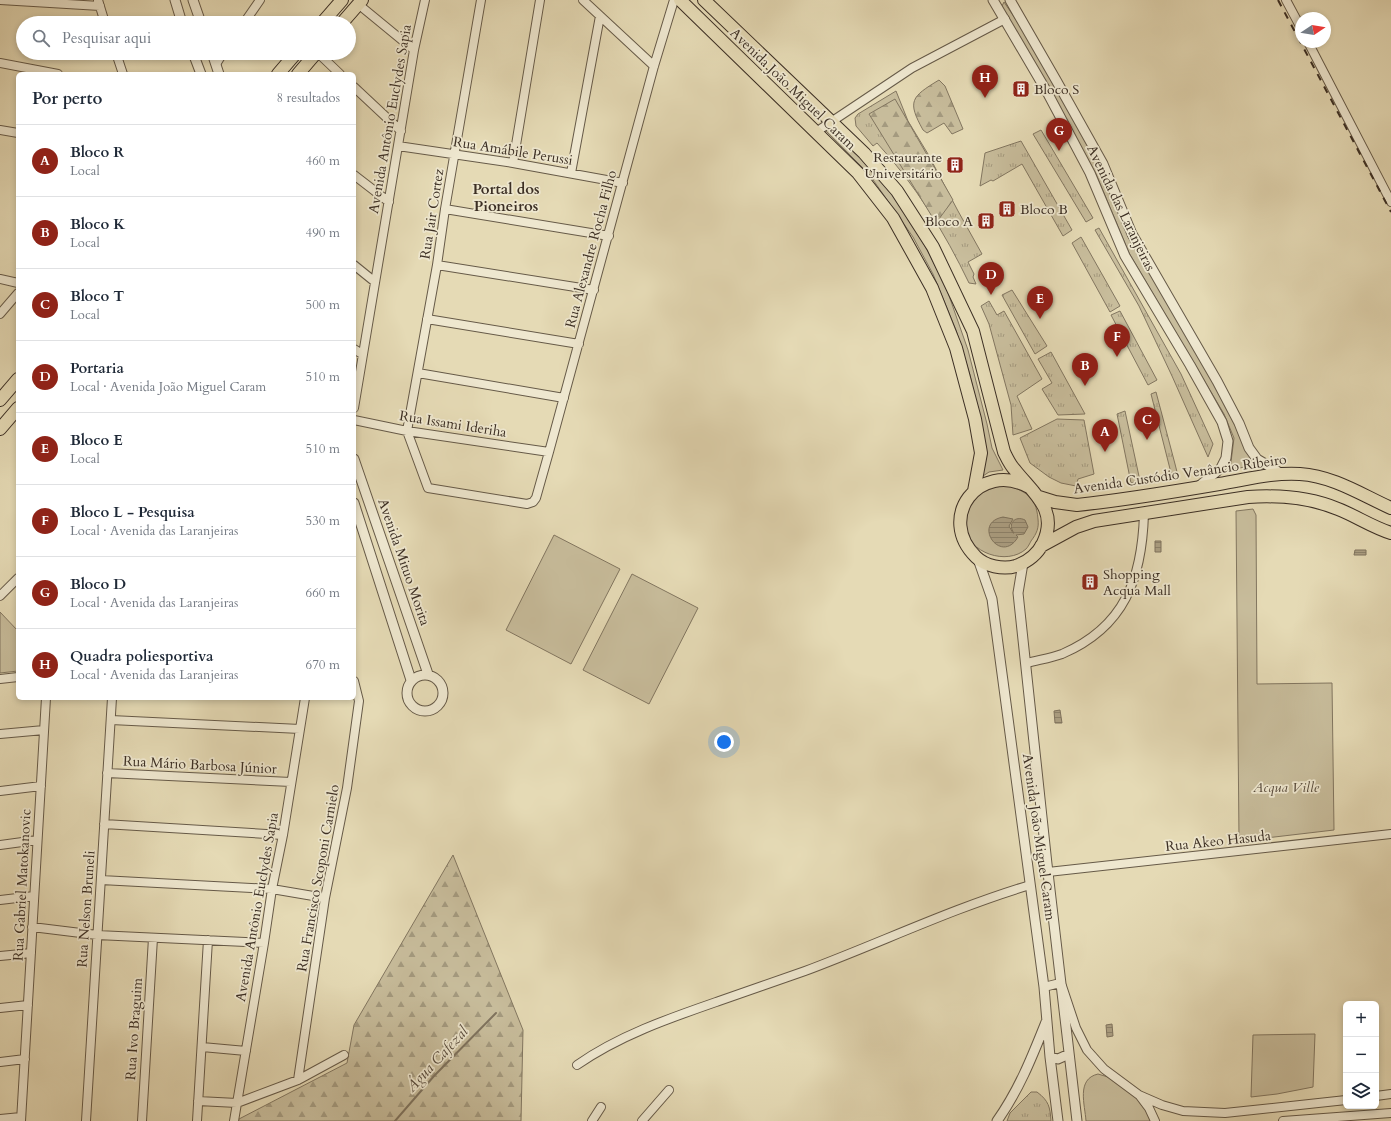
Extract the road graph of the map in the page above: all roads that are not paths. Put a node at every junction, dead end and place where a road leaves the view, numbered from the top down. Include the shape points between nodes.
1 (0, 0) edge
2 (175, 0) edge
3 (193, 0) edge
4 (260, 0) edge
5 (342, 0) edge
6 (425, 0) edge
7 (481, 0) edge
8 (540, 0) edge
9 (583, 0) edge
10 (674, 0) edge
11 (680, 0) edge
12 (704, 0) edge
13 (993, 0) edge
14 (1010, 0) edge
15 (1286, 0) edge
16 (360, 2) edge
17 (98, 3) edge
18 (103, 16) edge
19 (180, 16) edge
20 (199, 16) edge
21 (249, 16) edge
22 (328, 16) edge
23 (348, 16) edge
24 (600, 16) junction
25 (1295, 17) edge
26 (1005, 19) junction
27 (1311, 48) edge
28 (414, 50) junction
29 (118, 60) edge
30 (196, 60) edge
31 (215, 60) edge
32 (219, 60) edge
33 (290, 60) edge
34 (311, 60) edge
35 (325, 60) edge
36 (0, 63) edge
37 (216, 64) junction
38 (654, 66) junction
39 (47, 72) edge
40 (122, 72) edge
41 (200, 72) edge
42 (218, 72) edge
43 (280, 72) edge
44 (300, 72) edge
45 (338, 72) edge
46 (356, 89) edge
47 (831, 121) junction
48 (0, 130) edge
49 (401, 131) junction
50 (816, 132) junction
51 (16, 134) edge
52 (398, 146) junction
53 (454, 155) junction
54 (513, 163) junction
55 (571, 173) junction
56 (356, 177) edge
57 (623, 183) junction
58 (389, 202) junction
59 (1391, 202) edge
60 (445, 209) junction
61 (609, 236) junction
62 (437, 265) junction
63 (356, 267) edge
64 (0, 279) edge
65 (375, 282) junction
66 (16, 283) edge
67 (594, 290) junction
68 (16, 295) edge
69 (0, 314) edge
70 (427, 319) junction
71 (579, 344) junction
72 (356, 350) edge
73 (362, 354) junction
74 (418, 373) junction
75 (16, 381) edge
76 (356, 394) edge
77 (564, 398) junction
78 (0, 400) edge
79 (16, 410) edge
80 (356, 420) edge
81 (0, 429) edge
82 (407, 431) junction
83 (549, 452) junction
84 (356, 465) edge
85 (1282, 474) junction
86 (1029, 487) junction
87 (1198, 487) junction
88 (974, 491) junction
89 (1039, 497) junction
90 (1391, 508) edge
91 (356, 509) edge
92 (1144, 514) junction
93 (1391, 533) edge
94 (1042, 546) junction
95 (978, 559) junction
96 (1023, 564) junction
97 (16, 580) edge
98 (0, 596) edge
99 (1027, 664) junction
100 (428, 674) junction
101 (16, 677) edge
102 (0, 679) edge
103 (411, 680) junction
104 (356, 688) edge
105 (46, 700) edge
106 (112, 700) edge
107 (306, 700) edge
108 (111, 720) junction
109 (300, 729) junction
110 (44, 730) junction
111 (0, 734) edge
112 (107, 773) junction
113 (291, 782) junction
114 (41, 786) junction
115 (0, 791) edge
116 (104, 824) junction
117 (1391, 834) edge
118 (283, 835) junction
119 (37, 840) junction
120 (0, 845) edge
121 (1048, 872) junction
122 (101, 880) junction
123 (1030, 885) junction
124 (272, 889) junction
125 (34, 896) junction
126 (325, 898) junction
127 (0, 900) edge
128 (32, 927) junction
129 (97, 936) junction
130 (153, 938) junction
131 (208, 940) junction
132 (264, 943) junction
133 (31, 952) junction
134 (0, 956) edge
135 (1062, 986) junction
136 (1044, 987) junction
137 (28, 1005) junction
138 (0, 1008) edge
139 (1046, 1020) junction
140 (202, 1047) junction
141 (246, 1051) junction
142 (1069, 1054) junction
143 (344, 1055) dead end
144 (1050, 1057) junction
145 (25, 1059) junction
146 (0, 1062) edge
147 (577, 1065) dead end
148 (298, 1080) junction
149 (669, 1090) dead end
150 (1391, 1094) edge
151 (1138, 1095) junction
152 (1379, 1096) edge
153 (1343, 1100) edge
154 (198, 1101) junction
155 (237, 1103) junction
156 (601, 1107) dead end
157 (1391, 1112) edge
158 (0, 1119) edge
159 (21, 1119) edge
160 (86, 1121) edge
161 (142, 1121) edge
162 (197, 1121) edge
163 (234, 1121) edge
164 (592, 1121) edge
165 (642, 1121) edge
166 (997, 1121) edge
167 (1058, 1121) edge
168 (1077, 1121) edge
169 (1155, 1121) edge
170 (1283, 1121) edge

1 - 17 street
2 - 19 street
3 - 20 street
4 - 21 street
5 - 22 main road
6 - 28 street, Avenida Antônio Euclydes Sapia
7 - 53 street, Rua Jair Cortez
8 - 54 street
9 - 24 street
10 - 38 street, Rua Alexandre Rocha Filho
11 - 50 main road, Avenida João Miguel Caram
12 - 47 main road, Avenida João Miguel Caram
13 - 26 street, Avenida das Laranjeiras
14 - 85 street, Avenida das Laranjeiras via 1103,164 1132,234 1217,381 1249,448 1257,460
15 - 25 street
16 - 23 main road
16 - 28 street
17 - 18 street
24 - 38 street
24 - 55 street
26 - 47 street via 912,68
26 - 87 street, Avenida das Laranjeiras via 1090,173 1125,256 1222,422 1228,441 1226,458 1221,468
27 - 59 street
28 - 49 street, Avenida Antônio Euclydes Sapia
29 - 40 street
30 - 41 street
31 - 37 street
32 - 37 street
33 - 43 main road
34 - 44 main road
35 - 45 street
36 - 39 street
37 - 42 street
38 - 57 street, Rua Alexandre Rocha Filho
46 - 49 street
47 - 50 street
47 - 86 main road, Avenida João Miguel Caram via 864,153 897,191 933,247 973,331 1004,452 1013,469
48 - 51 street
49 - 52 street, Avenida Antônio Euclydes Sapia
50 - 88 main road, Avenida João Miguel Caram via 858,173 893,218 932,288 956,348 975,419 981,453
52 - 53 street, Rua Amábile Perussi
52 - 58 street, Avenida Antônio Euclydes Sapia
53 - 54 street, Rua Amábile Perussi
53 - 60 street, Rua Jair Cortez
54 - 55 street, Rua Amábile Perussi
55 - 57 street, Rua Amábile Perussi
56 - 58 street
57 - 61 street, Rua Alexandre Rocha Filho
58 - 65 street, Avenida Antônio Euclydes Sapia
60 - 61 street
60 - 62 street, Rua Jair Cortez
61 - 67 street, Rua Alexandre Rocha Filho
62 - 67 street
62 - 70 street, Rua Jair Cortez
63 - 65 street
64 - 66 street
65 - 73 street, Avenida Antônio Euclydes Sapia
67 - 71 street, Rua Alexandre Rocha Filho
68 - 69 street
70 - 71 street
70 - 74 street, Rua Jair Cortez
71 - 77 street, Rua Alexandre Rocha Filho
72 - 73 street
73 - 76 street, Avenida Antônio Euclydes Sapia
74 - 77 street
74 - 82 street, Rua Jair Cortez
75 - 78 main road
77 - 83 street, Rua Alexandre Rocha Filho
79 - 81 main road
80 - 82 street, Rua Issami Ideriha
82 - 83 street, Rua Issami Ideriha
82 - 83 street, Rua Alexandre Rocha Filho via 428,488 524,504 531,503 536,498
84 - 100 street, Avenida Mituo Morita
85 - 87 main road, Avenida Custódio Venâncio Ribeiro
85 - 90 main road, Avenida Custódio Venâncio Ribeiro via 1301,474 1326,479
86 - 88 main road via 1016,481 1001,479 982,485
86 - 89 main road
87 - 89 main road, Avenida Custódio Venâncio Ribeiro via 1077,505
88 - 95 main road via 963,508 960,526 963,539
89 - 94 main road via 1048,518 1047,533
91 - 103 street, Avenida Mituo Morita
92 - 93 main road via 1248,497 1279,496 1326,505
92 - 94 main road via 1094,521 1076,527
92 - 99 street via 1143,538 1132,585 1111,620 1094,636 1061,654
94 - 96 main road
95 - 96 main road via 991,566 1004,568
95 - 123 street, Avenida João Miguel Caram via 992,599
96 - 99 street, Avenida João Miguel Caram via 1018,593
97 - 98 street
99 - 121 street, Avenida João Miguel Caram
100 - 103 street via 419,675
100 - 103 street via 441,684 443,694 440,702 430,710 415,708 408,700 407,688
101 - 102 street
104 - 126 street, Rua Francisco Scoponi Carnielo via 360,701 347,788
105 - 110 street, Rua Gabriel Matokanovic
106 - 108 street, Rua Nelson Bruneli
107 - 109 street, Avenida Antônio Euclydes Sapia
108 - 109 street
108 - 112 street, Rua Nelson Bruneli
109 - 113 street, Avenida Antônio Euclydes Sapia
110 - 111 street
110 - 114 street, Rua Gabriel Matokanovic
112 - 113 street, Rua Mário Barbosa Júnior
112 - 116 street, Rua Nelson Bruneli
113 - 118 street, Avenida Antônio Euclydes Sapia
114 - 115 street
114 - 119 street, Rua Gabriel Matokanovic
116 - 118 street
116 - 122 street, Rua Nelson Bruneli
117 - 121 street, Rua Akeo Hasuda
118 - 124 street, Avenida Antônio Euclydes Sapia
119 - 120 street
119 - 125 street, Rua Gabriel Matokanovic
121 - 135 street, Avenida João Miguel Caram
122 - 124 street
122 - 129 street, Rua Nelson Bruneli
123 - 136 street, Avenida João Miguel Caram
123 - 147 street via 979,902 798,973 668,1018 619,1039
124 - 126 street
124 - 132 street, Avenida Antônio Euclydes Sapia
125 - 127 street
125 - 128 street, Rua Gabriel Matokanovic
126 - 148 street, Rua Francisco Scoponi Carnielo
128 - 129 street
128 - 133 street, Rua Gabriel Matokanovic
129 - 130 street
129 - 160 street, Rua Nelson Bruneli
130 - 131 street
130 - 161 street, Rua Ivo Braguim
131 - 132 street
131 - 140 street
132 - 141 street, Avenida Antônio Euclydes Sapia
133 - 134 street
133 - 137 street, Rua Gabriel Matokanovic
135 - 136 street via 1056,984
135 - 142 street, Avenida João Miguel Caram
135 - 151 street via 1076,1028 1087,1050 1104,1069
136 - 139 street, Avenida João Miguel Caram
137 - 138 street
137 - 145 street, Rua Gabriel Matokanovic
139 - 144 street, Avenida João Miguel Caram
139 - 166 street via 1017,1090
140 - 141 street
140 - 154 street
141 - 155 street, Avenida Antônio Euclydes Sapia
142 - 144 street via 1058,1059
142 - 168 street, Avenida João Miguel Caram
143 - 148 street
144 - 167 street, Avenida João Miguel Caram
145 - 146 street
145 - 159 street, Rua Gabriel Matokanovic
148 - 155 street
149 - 165 street
150 - 152 street
151 - 153 street via 1183,1111 1207,1113 1242,1112
151 - 169 street via 1149,1108
154 - 155 street
154 - 162 street
155 - 163 street, Avenida Antônio Euclydes Sapia
156 - 164 street
157 - 170 street
158 - 159 street

